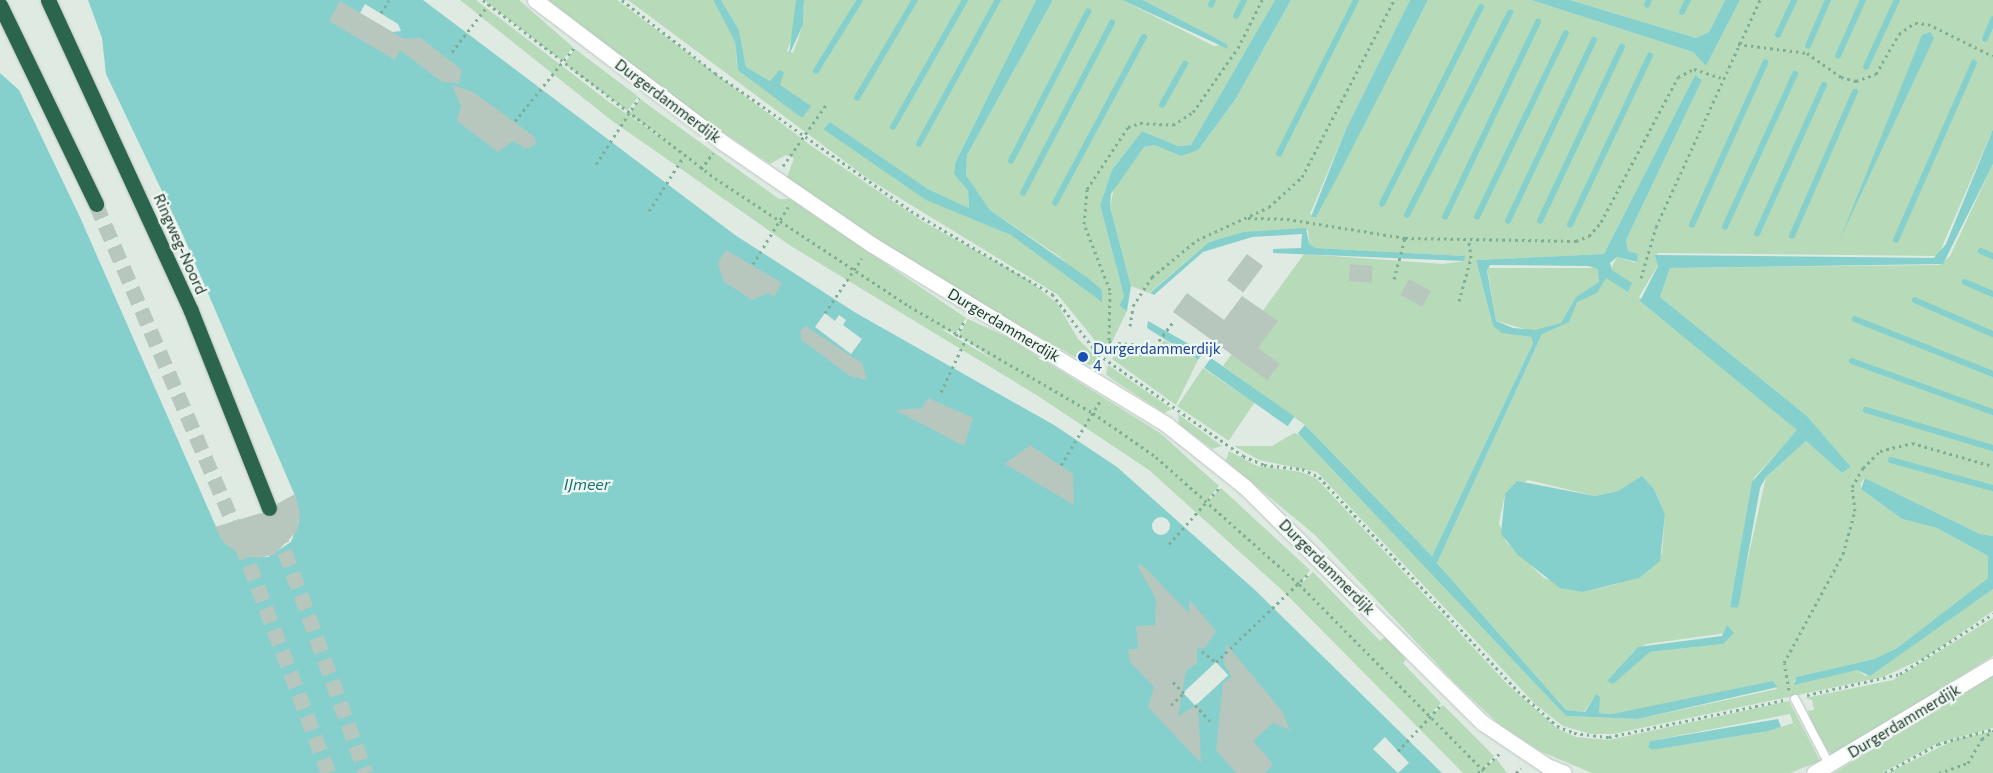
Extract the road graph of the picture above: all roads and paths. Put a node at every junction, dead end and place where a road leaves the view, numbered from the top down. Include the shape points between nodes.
1 (48, 0) edge
2 (389, 0) edge
3 (483, 0) edge
4 (535, 0) edge
5 (622, 0) edge
6 (1262, 0) edge
7 (1394, 0) edge
8 (1760, 0) edge
9 (488, 4) junction
10 (0, 5) edge
11 (381, 13) dead end
12 (1738, 44) junction
13 (573, 49) dead end
14 (452, 52) dead end
15 (1993, 56) edge
16 (562, 63) junction
17 (1721, 78) junction
18 (637, 100) dead end
19 (826, 105) dead end
20 (627, 114) junction
21 (515, 122) dead end
22 (802, 136) junction
23 (714, 152) dead end
24 (684, 156) junction
25 (596, 164) dead end
26 (702, 169) junction
27 (775, 179) junction
28 (96, 204) tunnel mouth
29 (649, 211) dead end
30 (1248, 218) junction
31 (779, 220) junction
32 (1405, 238) junction
33 (1469, 242) junction
34 (871, 244) junction
35 (753, 264) dead end
36 (855, 269) junction
37 (1641, 278) dead end
38 (1394, 279) dead end
39 (1459, 301) dead end
40 (825, 314) dead end
41 (967, 319) dead end
42 (1174, 321) dead end
43 (1130, 326) dead end
44 (956, 336) junction
45 (965, 341) junction
46 (1118, 343) dead end
47 (1114, 348) dead end
48 (941, 392) dead end
49 (1095, 408) dead end
50 (1093, 413) junction
51 (1061, 465) dead end
52 (1993, 466) edge
53 (1218, 489) dead end
54 (1208, 502) junction
55 (269, 508) tunnel mouth
56 (1169, 544) dead end
57 (1312, 571) dead end
58 (1299, 584) junction
59 (1993, 614) edge
60 (1202, 651) dead end
61 (1993, 666) edge
62 (1173, 682) dead end
63 (1803, 696) dead end
64 (1793, 697) junction
65 (1442, 704) dead end
66 (1171, 705) dead end
67 (1195, 705) dead end
68 (1430, 717) junction
69 (1210, 720) dead end
70 (1993, 730) edge
71 (1398, 751) dead end
72 (1500, 752) dead end
73 (1830, 766) junction
74 (1484, 771) edge
75 (1478, 773) edge
76 (1564, 773) edge
77 (1814, 773) edge
78 (1885, 773) edge
79 (1939, 773) edge

1 - 55 highway, Ringweg-Noord via 191,311
2 - 11 path
3 - 9 path
4 - 27 street, Durgerdammerdijk
5 - 22 path
6 - 47 path via 1238,48 1192,112 1173,125 1140,122 1128,127 1087,189 1084,224 1110,290 1109,340
7 - 30 path via 1314,162 1287,193
8 - 12 path
9 - 14 path
9 - 16 path
10 - 28 highway
12 - 15 path via 1808,53 1842,77 1856,81 1876,74 1899,34 1915,23 1928,24
12 - 17 path
13 - 16 path
16 - 20 path
16 - 21 path
17 - 33 path via 1694,69 1678,77 1601,222 1589,236 1576,241
17 - 37 path via 1656,227
18 - 20 path
19 - 22 path
20 - 24 path
20 - 25 path
22 - 27 path
22 - 64 path via 911,211 1052,294 1098,354 1243,456 1264,465 1302,469 1319,477 1518,691 1557,726 1574,733 1609,737
23 - 26 path
24 - 26 path
24 - 29 path
26 - 31 path
27 - 34 street, Durgerdammerdijk
30 - 32 path via 1287,219
30 - 43 path via 1197,240 1152,277 1130,312
31 - 35 path
31 - 36 path
32 - 33 path
32 - 38 path
33 - 39 path via 1471,258
34 - 36 path
34 - 76 street, Durgerdammerdijk via 1166,424 1245,487 1483,723 1547,766
36 - 40 path
36 - 44 path
41 - 44 path
42 - 46 path via 1155,346
44 - 45 path
45 - 48 path
45 - 50 path
49 - 50 path
50 - 51 path
50 - 54 path via 1156,457
52 - 64 path via 1912,443 1880,451 1863,468 1852,487 1855,510 1843,554 1784,663 1785,683
53 - 54 path
54 - 56 path
54 - 58 path
57 - 58 path
58 - 60 path via 1216,662
58 - 68 path
59 - 63 path via 1900,674
61 - 73 street, Durgerdammerdijk
62 - 66 path via 1184,692
64 - 73 lane
65 - 68 path
67 - 69 path
68 - 71 path
68 - 74 path
70 - 78 path via 1938,744
70 - 79 path via 1982,739 1968,763
72 - 74 path
73 - 77 street, Durgerdammerdijk
74 - 75 path

